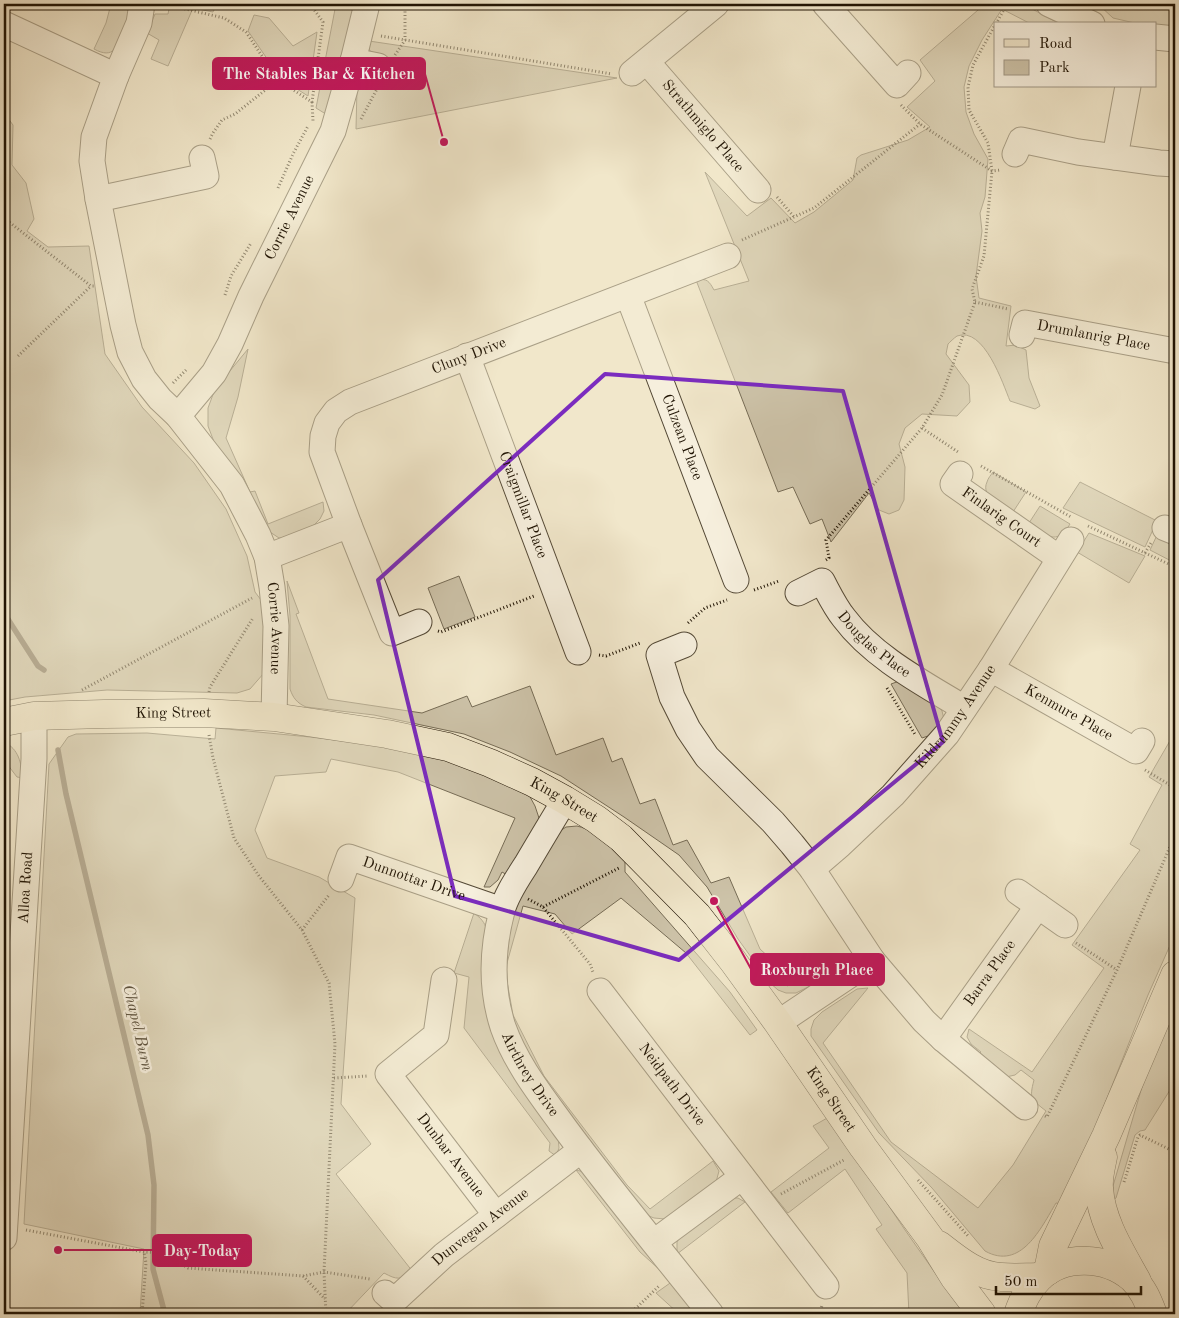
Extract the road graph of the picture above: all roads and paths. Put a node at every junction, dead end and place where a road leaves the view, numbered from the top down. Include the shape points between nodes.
1 (142, 4) edge
2 (161, 4) edge
3 (310, 4) edge
4 (367, 4) edge
5 (716, 4) edge
6 (825, 4) edge
7 (1007, 4) edge
8 (1049, 4) edge
9 (997, 22) edge
10 (1088, 22) edge
11 (4, 24) edge
12 (994, 28) edge
13 (361, 33) junction
14 (1156, 37) edge
15 (1175, 39) edge
16 (353, 61) junction
17 (378, 66) dead end
18 (639, 67) junction
19 (116, 76) junction
20 (903, 79) joint
21 (278, 80) junction
22 (1128, 88) edge
23 (920, 124) junction
24 (1015, 154) joint
25 (1115, 157) junction
26 (202, 158) joint
27 (1175, 164) edge
28 (992, 171) junction
29 (758, 190) dead end
30 (98, 199) junction
31 (4, 218) edge
32 (725, 264) joint
33 (103, 285) junction
34 (628, 294) junction
35 (975, 302) junction
36 (1024, 329) joint
37 (1175, 351) edge
38 (18, 356) dead end
39 (467, 356) junction
40 (178, 416) junction
41 (922, 428) junction
42 (966, 464) junction
43 (349, 525) junction
44 (1071, 534) junction
45 (267, 557) junction
46 (1175, 567) edge
47 (736, 580) dead end
48 (822, 582) junction
49 (272, 586) junction
50 (554, 588) junction
51 (798, 593) dead end
52 (419, 622) joint
53 (684, 645) dead end
54 (578, 652) joint
55 (658, 655) junction
56 (880, 655) junction
57 (991, 669) junction
58 (76, 693) dead end
59 (964, 708) junction
60 (204, 713) junction
61 (34, 716) junction
62 (274, 717) junction
63 (4, 722) edge
64 (1139, 746) joint
65 (928, 757) junction
66 (1175, 788) edge
67 (565, 800) junction
68 (1175, 835) edge
69 (640, 857) junction
70 (812, 869) junction
71 (341, 879) joint
72 (506, 900) junction
73 (543, 907) junction
74 (1065, 925) joint
75 (302, 930) junction
76 (872, 960) junction
77 (1117, 970) junction
78 (1175, 975) edge
79 (444, 980) dead end
80 (600, 991) joint
81 (778, 1022) junction
82 (943, 1039) junction
83 (388, 1074) junction
84 (334, 1078) junction
85 (1018, 1095) joint
86 (1106, 1136) junction
87 (863, 1147) junction
88 (581, 1150) junction
89 (1175, 1152) edge
90 (742, 1176) junction
91 (918, 1180) dead end
92 (1123, 1183) dead end
93 (763, 1204) junction
94 (496, 1215) junction
95 (4, 1232) edge
96 (930, 1238) junction
97 (654, 1242) junction
98 (975, 1243) dead end
99 (144, 1252) junction
100 (676, 1270) junction
101 (324, 1272) junction
102 (1044, 1274) junction
103 (303, 1276) junction
104 (826, 1286) dead end
105 (385, 1293) joint
106 (326, 1299) junction
107 (1150, 1303) edge
108 (142, 1314) edge
109 (326, 1314) edge
110 (630, 1314) edge
111 (711, 1314) edge
112 (982, 1314) edge
113 (1018, 1314) edge

1 - 19 street, Corrie Avenue via 139,23
2 - 21 path via 224,18 246,32
3 - 21 path via 323,22 312,102
4 - 13 street, Corrie Avenue
5 - 18 street
6 - 20 street
7 - 9 path
8 - 10 street
11 - 19 street
12 - 28 path via 974,65 968,87 969,110 988,143
13 - 16 street, Corrie Avenue
13 - 18 path via 618,75
14 - 15 street
16 - 17 street
16 - 40 street, Corrie Avenue via 333,131 230,344 214,373
18 - 29 street, Strathmiglo Place
19 - 30 street, Corrie Avenue via 94,137 92,161
20 - 23 path via 900,104
21 - 26 path via 235,114 222,120 212,133
22 - 25 street
23 - 28 path
23 - 32 path via 814,208 736,243
24 - 25 street via 1021,140
24 - 28 path via 1011,168
25 - 27 street
26 - 30 street via 206,176
28 - 35 path via 984,256 972,288
30 - 33 street, Corrie Avenue
31 - 33 path
32 - 34 street, Cluny Drive
33 - 38 path
33 - 40 street, Corrie Avenue via 123,324 130,352 144,379
34 - 39 street, Cluny Drive
34 - 47 street, Culzean Place
35 - 36 path via 1015,310
35 - 41 path via 942,394
36 - 37 street, Drumlanrig Place
39 - 43 street, Cluny Drive via 350,402 327,423 322,452
39 - 50 street, Craigmillar Place
40 - 45 street, Corrie Avenue via 232,485
41 - 42 path
41 - 48 path via 826,540 829,558 815,568
42 - 44 path
42 - 44 street, Finlarig Court via 953,484
43 - 45 street
43 - 52 street, Cluny Drive via 392,633
44 - 46 path
44 - 57 street, Kildrummy Avenue
45 - 49 street, Corrie Avenue
48 - 51 street
48 - 56 street, Douglas Place via 843,618
49 - 58 path
49 - 60 path via 210,687
49 - 62 street, Corrie Avenue via 276,626
50 - 52 path via 441,632
50 - 54 street, Craigmillar Place
53 - 55 street
54 - 55 path via 606,656 652,638
55 - 70 street via 676,705 707,757 773,822
56 - 59 street, Douglas Place
56 - 65 path via 878,671
57 - 59 street, Kildrummy Avenue
57 - 64 street, Kenmure Place
59 - 65 street, Kildrummy Avenue
60 - 61 main road, King Street
60 - 62 main road, King Street
60 - 75 path via 234,838
61 - 63 main road, King Street
61 - 95 street, Alloa Road
62 - 67 main road, King Street via 448,747 507,770
64 - 66 path via 1145,770
65 - 70 street, Kildrummy Avenue via 893,795
67 - 69 main road, King Street via 596,819
67 - 72 street, Airthrey Drive
68 - 77 path
69 - 73 path
69 - 81 main road, King Street via 696,915
70 - 76 street
71 - 72 street, Dunnottar Drive via 349,857
71 - 75 path
72 - 73 path
72 - 88 street, Airthrey Drive via 495,943 494,968 503,1026 528,1077
73 - 80 path via 590,964
74 - 77 path via 1066,936
74 - 82 street, Barra Place via 1028,899
75 - 84 path via 329,983 336,1044
76 - 81 street
76 - 82 street via 924,1022
77 - 85 path via 1047,1117
78 - 86 main road
79 - 83 street via 436,1035
80 - 90 street, Neidpath Drive
81 - 87 main road, King Street
82 - 85 street
83 - 84 path
83 - 94 street, Dunbar Avenue via 396,1102
84 - 101 path
86 - 102 main road
86 - 107 main road via 1099,1186 1102,1208 1112,1235
87 - 93 path
87 - 96 main road, King Street
88 - 94 street, Dunvegan Avenue
88 - 97 street, Airthrey Drive
89 - 92 path via 1140,1135
90 - 93 street, Neidpath Drive
90 - 97 street
91 - 98 path
93 - 104 street, Neidpath Drive
94 - 105 street, Dunvegan Avenue via 444,1255 394,1301
95 - 99 path
96 - 102 main road, King Street via 980,1272 999,1277
96 - 112 main road, King Street
97 - 100 street, Airthrey Drive
99 - 103 path via 164,1253 188,1268
99 - 108 path
100 - 110 path
100 - 111 street, Airthrey Drive
101 - 103 path
101 - 105 path via 375,1280
101 - 106 path
102 - 107 main road via 1070,1262 1103,1262 1132,1278
102 - 113 main road via 1025,1294
103 - 106 path
106 - 109 path

